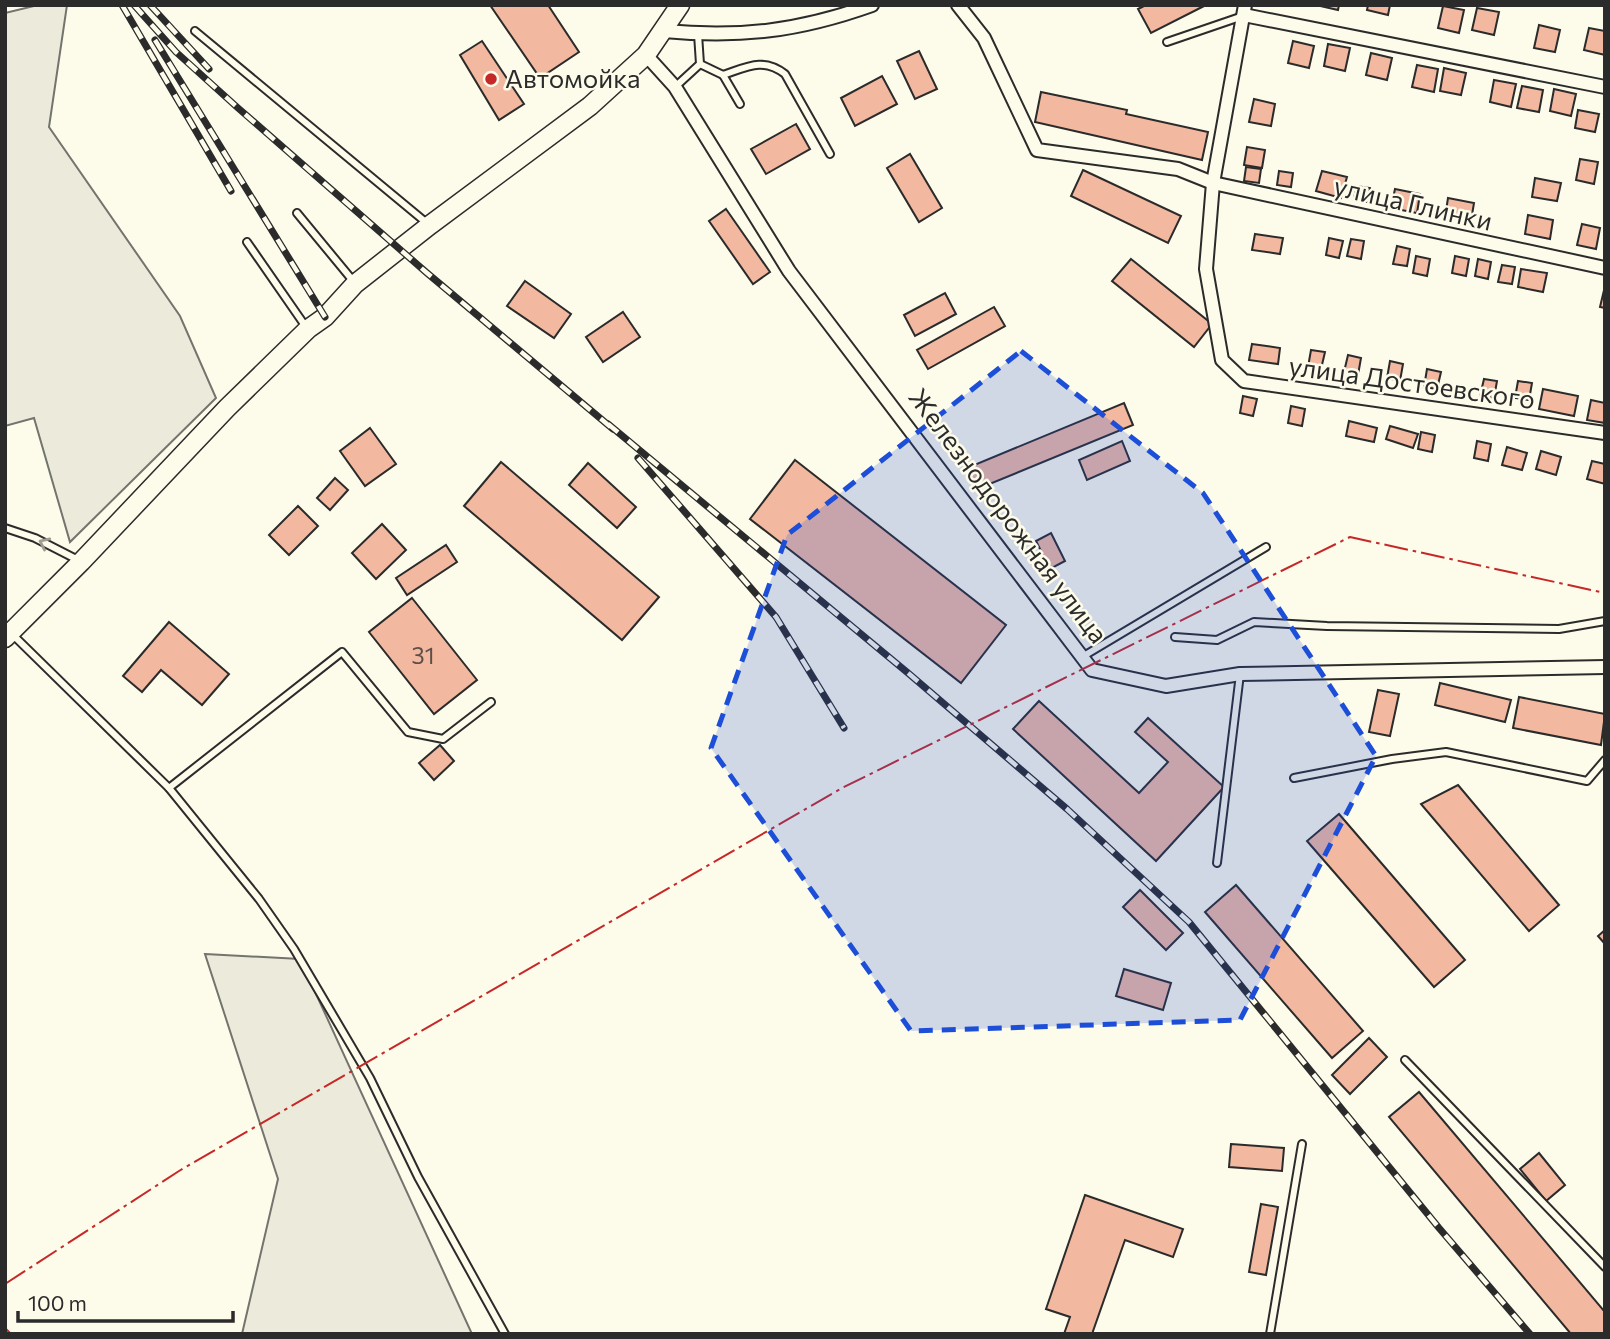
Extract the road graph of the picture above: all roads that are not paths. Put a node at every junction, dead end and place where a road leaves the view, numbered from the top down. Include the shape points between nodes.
1 (681, 5) edge
2 (872, 5) edge
3 (958, 5) edge
4 (1245, 10) edge
5 (195, 31) dead end
6 (664, 31) junction
7 (698, 34) junction
8 (1167, 42) dead end
9 (646, 55) junction
10 (700, 64) junction
11 (723, 75) junction
12 (675, 87) junction
13 (1605, 87) edge
14 (740, 104) dead end
15 (830, 154) dead end
16 (1213, 183) junction
17 (297, 213) dead end
18 (430, 225) junction
19 (247, 242) dead end
20 (1605, 268) edge
21 (355, 284) junction
22 (307, 329) junction
23 (1605, 433) edge
24 (5, 528) edge
25 (1266, 547) dead end
26 (81, 562) junction
27 (1605, 621) edge
28 (8, 636) edge
29 (1175, 637) dead end
30 (1082, 657) junction
31 (1605, 667) edge
32 (1240, 674) junction
33 (491, 702) dead end
34 (1605, 760) edge
35 (1294, 778) dead end
36 (169, 788) junction
37 (1217, 863) dead end
38 (1405, 1060) dead end
39 (1302, 1144) dead end
40 (1605, 1267) edge
41 (505, 1334) edge
42 (1270, 1334) edge

1 - 6 main road
2 - 7 street via 784,30
3 - 16 street, улица Глинки via 984,38 1037,150 1178,169
4 - 8 lane
4 - 13 street
4 - 16 street
5 - 18 lane
6 - 7 street
6 - 9 main road
7 - 10 lane
9 - 12 street, Железнодорожная улица
9 - 18 main road via 590,106
10 - 11 lane
10 - 12 lane
11 - 14 lane
11 - 15 lane via 758,64 774,65 785,74
12 - 30 street, Железнодорожная улица via 789,271
16 - 20 street, улица Глинки
16 - 23 street, улица Достоевского via 1206,269 1222,360 1244,381
17 - 21 lane
18 - 21 main road
19 - 22 lane
21 - 22 main road via 325,317
22 - 26 main road
26 -> 24 lane
25 - 30 lane
26 - 28 main road
27 - 29 lane via 1559,629 1254,622 1217,640
28 - 36 lane
30 - 32 street, Железнодорожная улица via 1092,670 1166,686
31 - 32 street, Железнодорожная улица
32 - 37 lane
33 - 36 lane via 443,739 408,732 342,652
34 - 35 lane via 1587,781 1446,752
36 - 41 lane via 294,949 370,1078 418,1177
38 - 40 lane
39 - 42 lane

